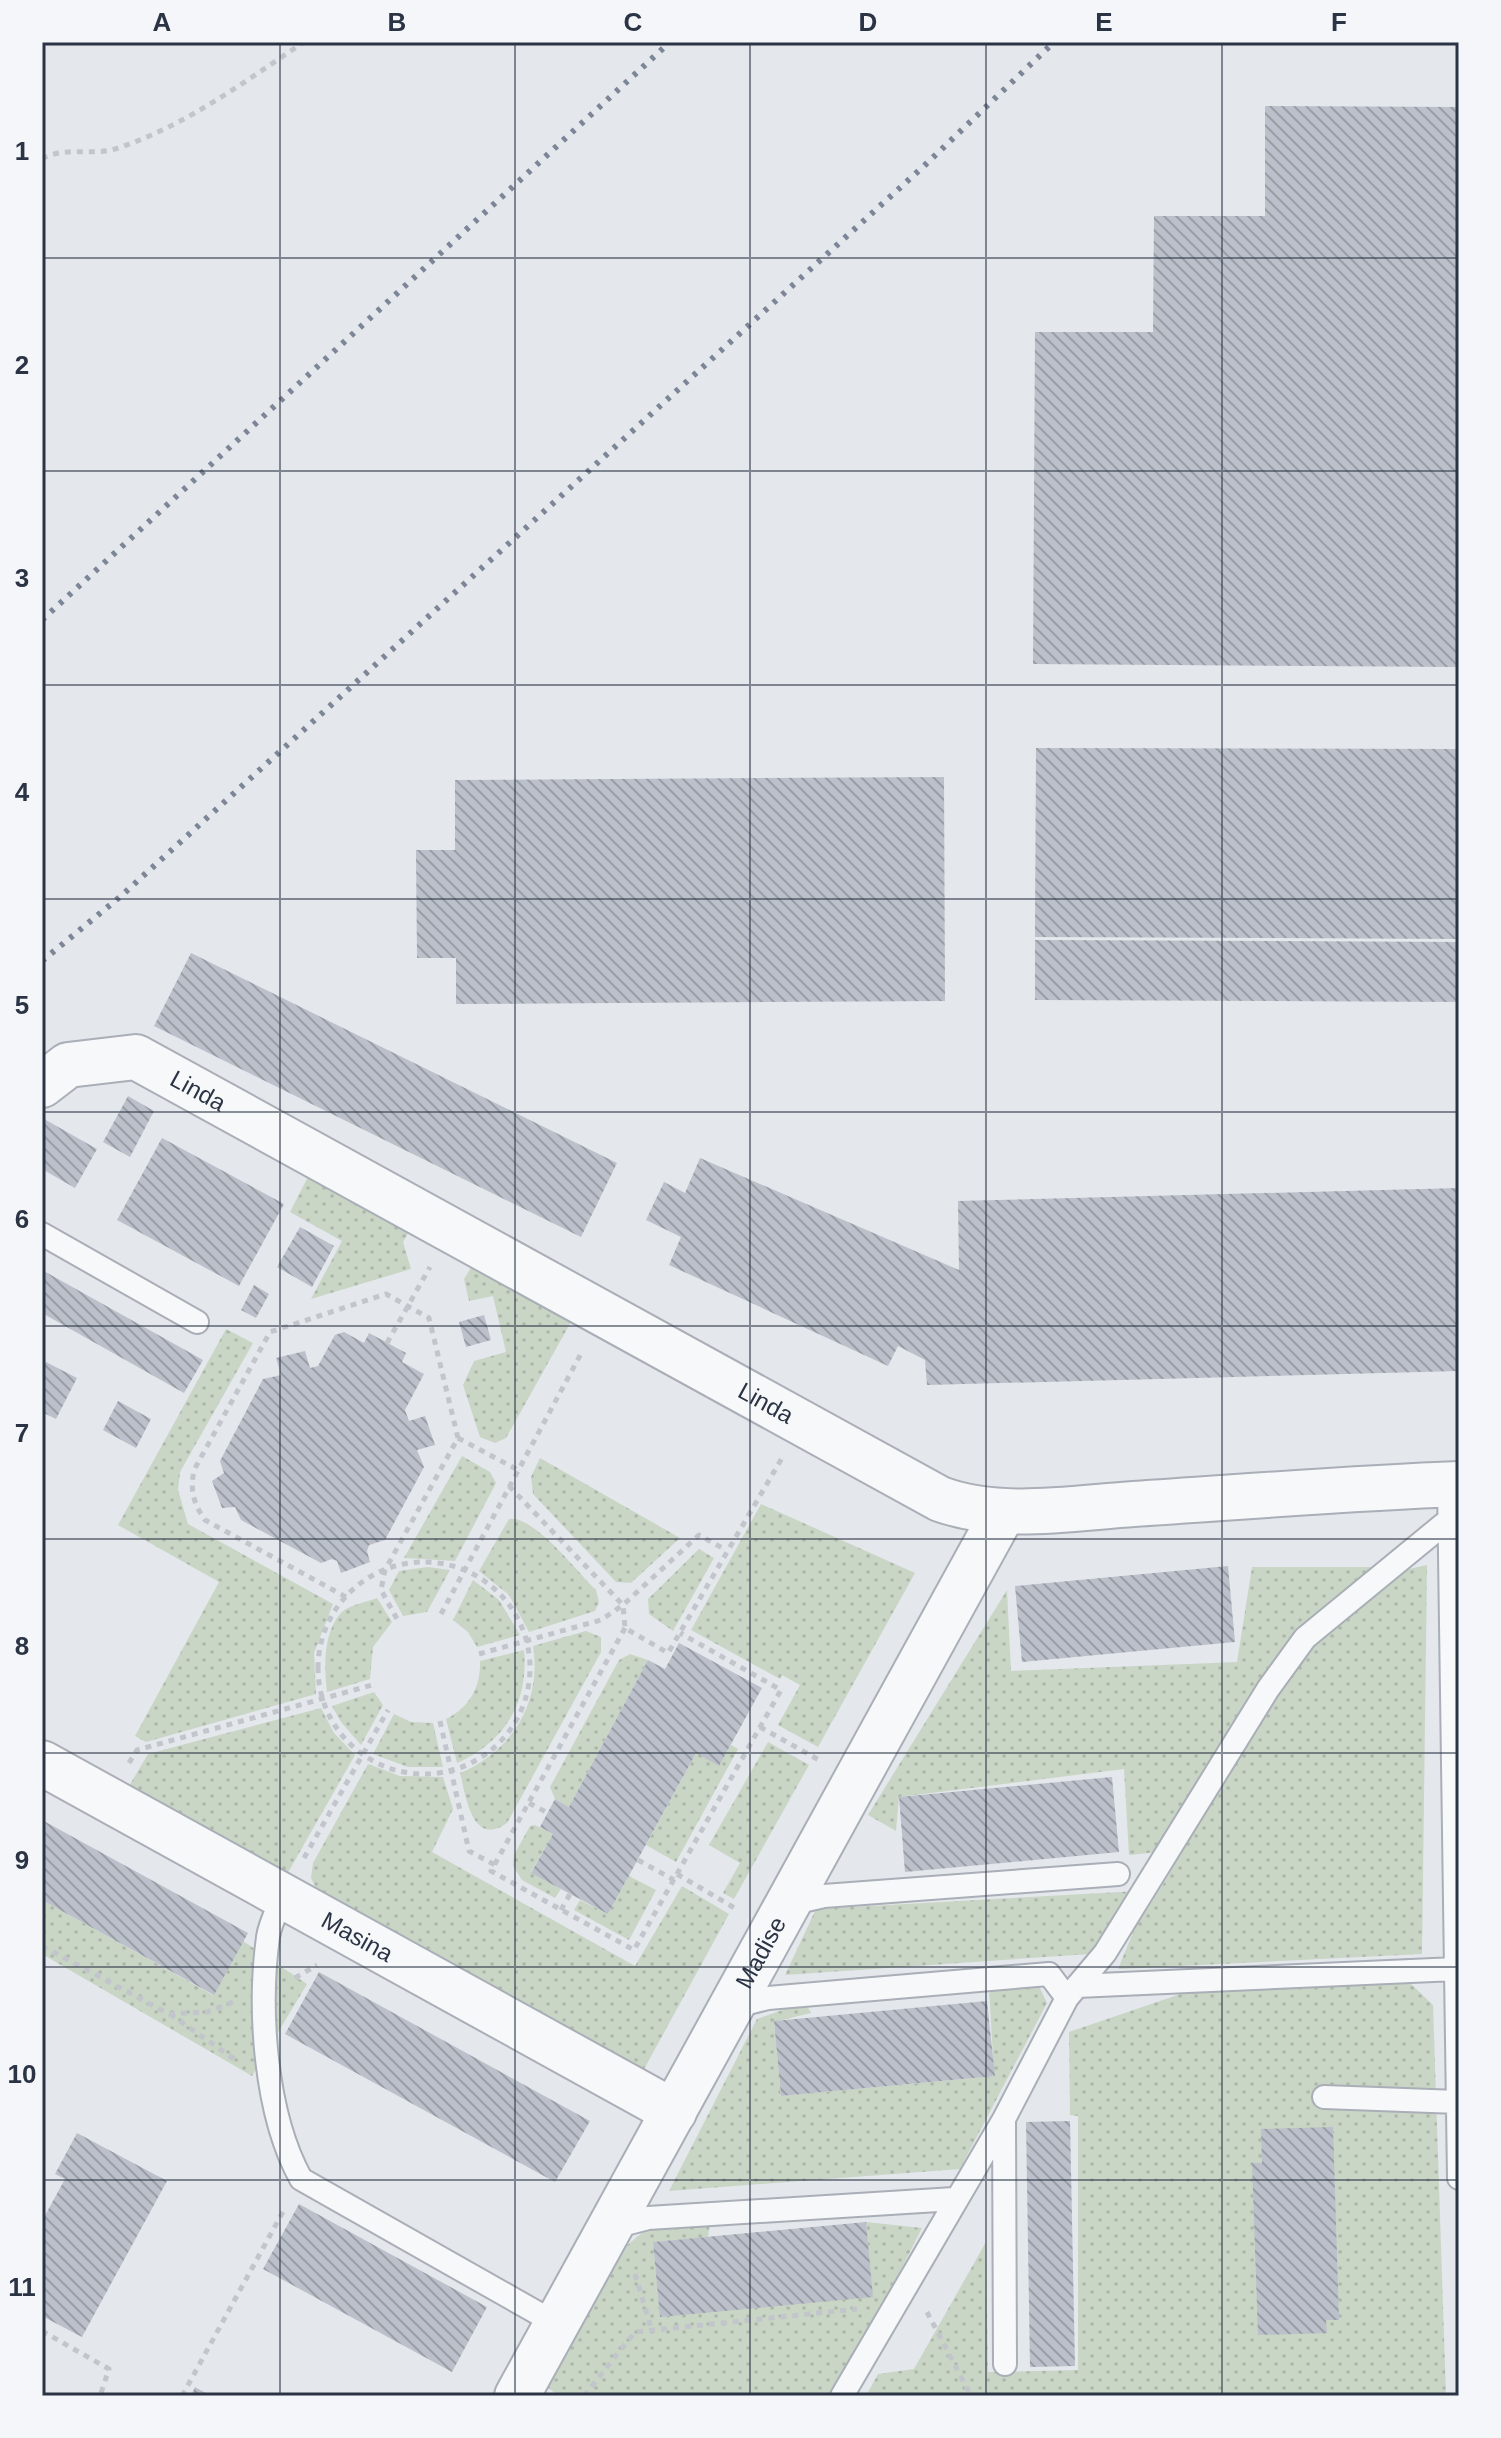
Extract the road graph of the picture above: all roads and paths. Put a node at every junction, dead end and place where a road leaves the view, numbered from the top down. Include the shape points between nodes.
1 (304, 42) edge
2 (42, 159) edge
3 (42, 1085) edge
4 (452, 1230) junction
5 (42, 1234) edge
6 (408, 1307) junction
7 (603, 1313) junction
8 (197, 1322) dead end
9 (387, 1343) dead end
10 (803, 1424) junction
11 (458, 1438) junction
12 (518, 1470) junction
13 (509, 1486) junction
14 (1453, 1496) edge
15 (1004, 1511) junction
16 (726, 1550) junction
17 (464, 1569) junction
18 (385, 1570) junction
19 (346, 1597) junction
20 (623, 1605) junction
21 (441, 1614) dead end
22 (397, 1619) dead end
23 (625, 1628) junction
24 (680, 1633) junction
25 (527, 1643) junction
26 (479, 1654) dead end
27 (372, 1685) dead end
28 (323, 1698) junction
29 (388, 1710) dead end
30 (440, 1721) dead end
31 (760, 1727) junction
32 (363, 1754) junction
33 (42, 1763) edge
34 (828, 1765) dead end
35 (453, 1770) junction
36 (107, 1799) junction
37 (529, 1803) junction
38 (548, 1813) dead end
39 (638, 1860) dead end
40 (495, 1865) junction
41 (1118, 1874) dead end
42 (675, 1877) junction
43 (570, 1894) dead end
44 (283, 1896) junction
45 (788, 1904) junction
46 (561, 1910) junction
47 (746, 1915) dead end
48 (42, 1946) edge
49 (330, 1957) dead end
50 (1456, 1969) junction
51 (266, 1990) junction
52 (1072, 1992) junction
53 (731, 2008) junction
54 (169, 2014) junction
55 (1324, 2097) dead end
56 (1458, 2102) edge
57 (274, 2103) junction
58 (674, 2112) junction
59 (1004, 2119) junction
60 (1459, 2178) edge
61 (301, 2179) junction
62 (954, 2199) junction
63 (610, 2228) junction
64 (633, 2266) dead end
65 (910, 2278) junction
66 (894, 2305) junction
67 (557, 2324) junction
68 (42, 2331) edge
69 (652, 2331) junction
70 (1005, 2364) dead end
71 (100, 2396) edge
72 (182, 2396) edge
73 (517, 2396) edge
74 (584, 2396) edge
75 (842, 2396) edge
76 (971, 2396) edge

1 - 2 path via 185,118 113,150 52,153
3 - 4 street, Linda via 68,1065 136,1057
4 - 6 path
4 - 7 street, Linda
5 - 8 lane
6 - 9 path
6 - 11 path via 429,1318
6 - 19 path via 386,1294 270,1332 194,1470 192,1497 205,1520
7 - 10 street, Linda
7 - 12 path
10 - 15 street, Linda via 940,1499
10 - 16 path
11 - 12 path
11 - 18 path
12 - 13 path
13 - 17 path
13 - 20 path
14 - 15 street, Linda
14 - 50 lane
14 - 52 lane via 1305,1638 1105,1953
15 - 45 street, Madise
16 - 20 path via 699,1535
16 - 24 path
17 - 18 path via 410,1563
17 - 21 path
17 - 25 path via 509,1604
18 - 19 path
18 - 22 path via 381,1590
19 - 28 path via 321,1645
20 - 23 path
20 - 25 path via 601,1620
23 - 24 path via 668,1653
23 - 37 path
24 - 31 path via 781,1690
25 - 26 path
25 - 35 path via 529,1683 515,1721 489,1752
27 - 28 path
28 - 32 path via 338,1730
28 - 36 path via 137,1750
29 - 32 path
30 - 35 path
31 - 34 path
31 - 42 path
32 - 35 path via 406,1772
32 - 44 path
33 - 36 street, Masina
35 - 40 path via 469,1851
36 - 44 street, Masina
37 - 38 path
37 - 40 path
39 - 42 path
40 - 46 path via 491,1871
41 - 45 lane via 824,1896
42 - 46 path via 634,1950
42 - 47 path
43 - 46 path
44 - 51 lane via 268,1935
44 - 58 street, Masina
45 - 53 street, Madise
48 - 54 path
49 - 51 path
50 - 52 lane
50 - 56 lane
51 - 54 path via 207,2012
51 - 57 lane
52 - 53 lane via 1049,1974 768,1998
52 - 59 lane
53 - 58 street, Madise
54 - 57 path via 220,2046
55 - 56 lane
56 - 60 lane
57 - 61 lane via 287,2153
58 - 63 street, Madise
59 - 62 lane
59 - 70 lane
61 - 67 lane
61 - 72 path
62 - 63 lane via 648,2218
62 - 65 lane
63 - 67 street, Madise
64 - 69 path
65 - 66 lane
65 - 76 path
66 - 69 path
66 - 75 lane
67 - 73 street, Madise
68 - 71 path via 109,2369
69 - 74 path via 635,2332

